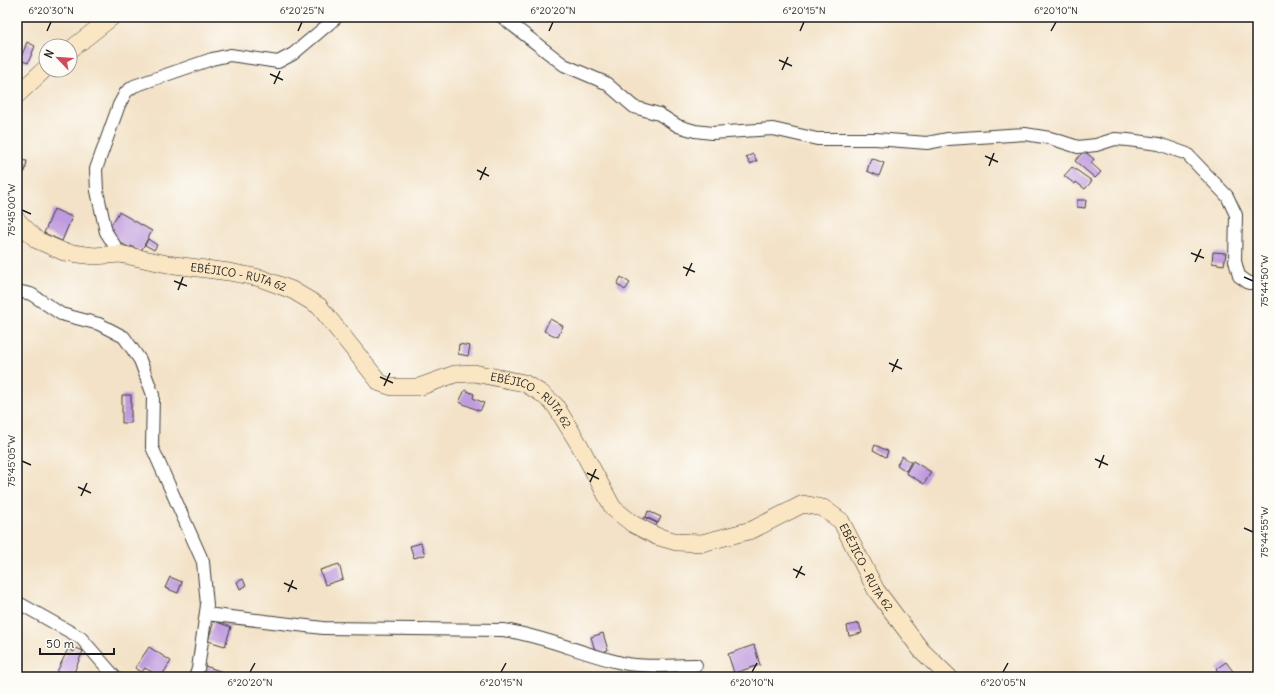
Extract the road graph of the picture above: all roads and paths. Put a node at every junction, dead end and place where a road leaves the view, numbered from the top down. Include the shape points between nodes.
1 (112, 17) edge
2 (337, 17) edge
3 (502, 17) edge
4 (78, 44) edge
5 (38, 75) edge
6 (17, 95) edge
7 (17, 220) edge
8 (120, 254) junction
9 (1258, 283) edge
10 (17, 291) edge
11 (17, 602) edge
12 (206, 614) junction
13 (696, 665) dead end
14 (115, 677) edge
15 (195, 677) edge
16 (949, 677) edge

1 - 4 street
2 - 8 street via 293,54 278,62 230,56 212,58 134,86 126,92 96,169 97,191 106,232
3 - 9 street via 564,66 606,83 634,107 659,114 678,126 695,131 712,133 773,129 817,139 927,142 948,138 1026,134 1050,138 1078,148 1115,139 1159,144 1188,154 1227,196 1236,215 1235,261 1239,276 1248,283
5 - 6 street
7 - 8 street, EBÉJICO - RUTA 62 via 37,240 64,252 94,256
8 - 16 street, EBÉJICO - RUTA 62 via 260,278 292,290 319,306 380,383 392,387 419,387 455,374 474,374 524,383 555,405 580,446 612,508 656,536 677,542 702,543 752,530 802,504 824,508 841,521 876,590 921,650
10 - 12 street via 31,294 61,314 99,324 124,337 140,360 153,395 152,447 203,562
11 - 14 street via 81,638
12 - 13 street via 323,628 503,630 529,635 623,663 647,666
12 - 15 street

